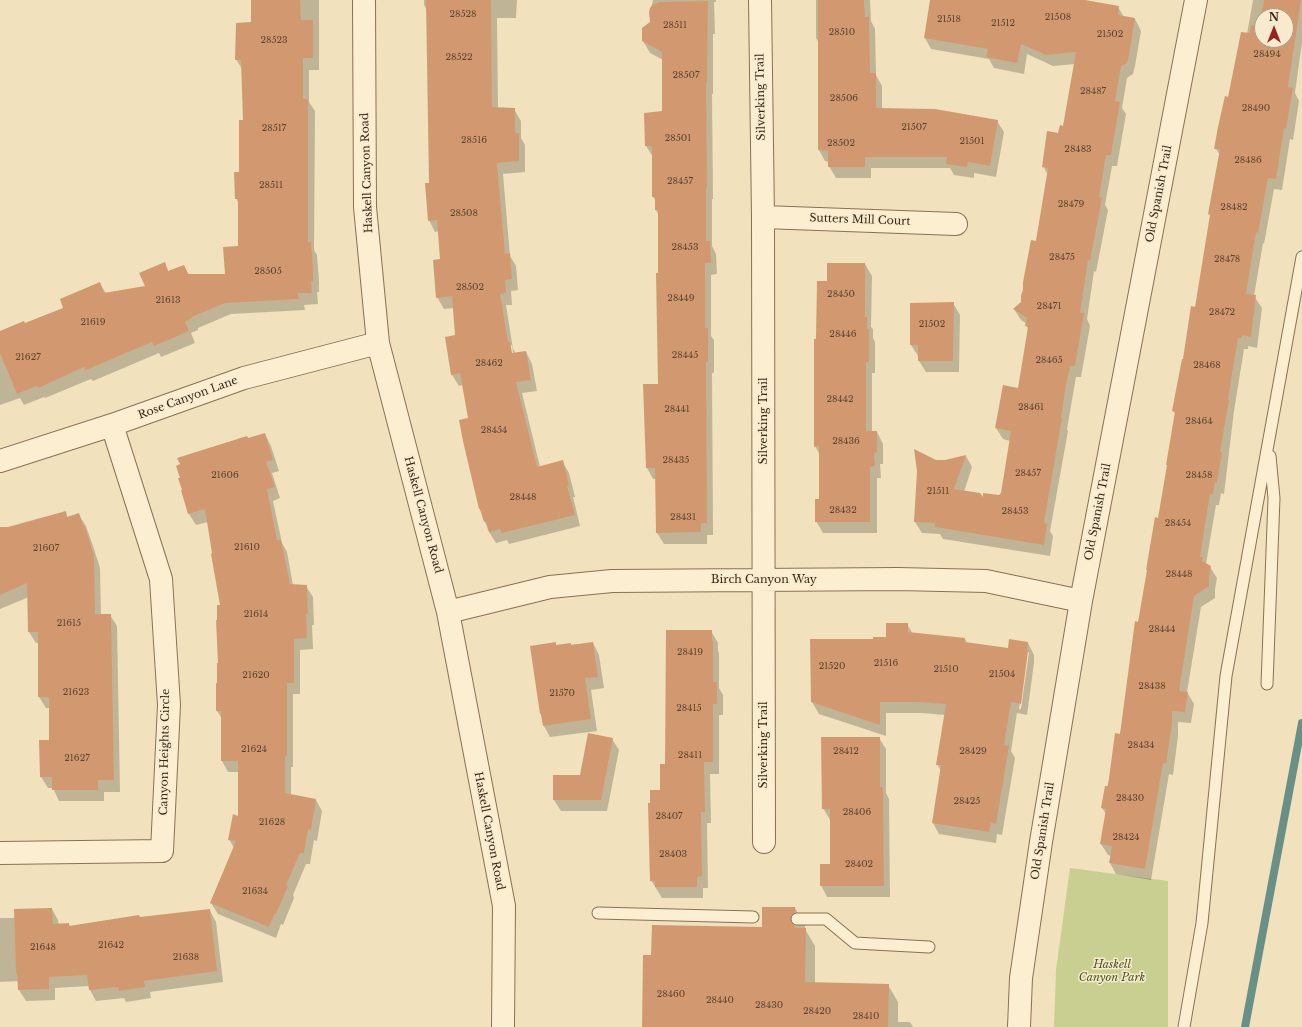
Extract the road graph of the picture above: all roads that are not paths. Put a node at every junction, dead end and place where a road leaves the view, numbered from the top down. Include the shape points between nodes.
1 (364, 0) edge
2 (760, 0) edge
3 (1196, 0) edge
4 (763, 217) junction
5 (956, 224) dead end
6 (1302, 257) edge
7 (378, 343) junction
8 (112, 426) junction
9 (1269, 440) junction
10 (0, 461) edge
11 (764, 580) junction
12 (1081, 602) junction
13 (448, 612) junction
14 (1267, 684) dead end
15 (764, 842) dead end
16 (0, 854) edge
17 (598, 913) dead end
18 (753, 917) dead end
19 (796, 918) dead end
20 (929, 947) dead end
21 (503, 1027) edge
22 (1019, 1027) edge
23 (1184, 1027) edge

1 - 7 street, Haskell Canyon Road via 365,207
2 - 4 street, Silverking Trail
3 - 12 street, Old Spanish Trail
4 - 5 street, Sutters Mill Court
4 - 11 street, Silverking Trail
6 - 9 lane
7 - 8 street, Rose Canyon Lane via 244,378
7 - 13 street, Haskell Canyon Road
8 - 10 street, Rose Canyon Lane
8 - 16 street, Canyon Heights Circle via 161,579 169,705 162,851
9 - 14 lane via 1274,498
9 - 23 lane via 1226,676 1202,923
11 - 12 street, Birch Canyon Way via 986,581
11 - 13 street, Birch Canyon Way via 612,581 550,587
11 - 15 street, Silverking Trail
12 - 22 street, Old Spanish Trail via 1021,978
13 - 21 street, Haskell Canyon Road via 504,906
17 - 18 lane
19 - 20 lane via 826,919 855,943

